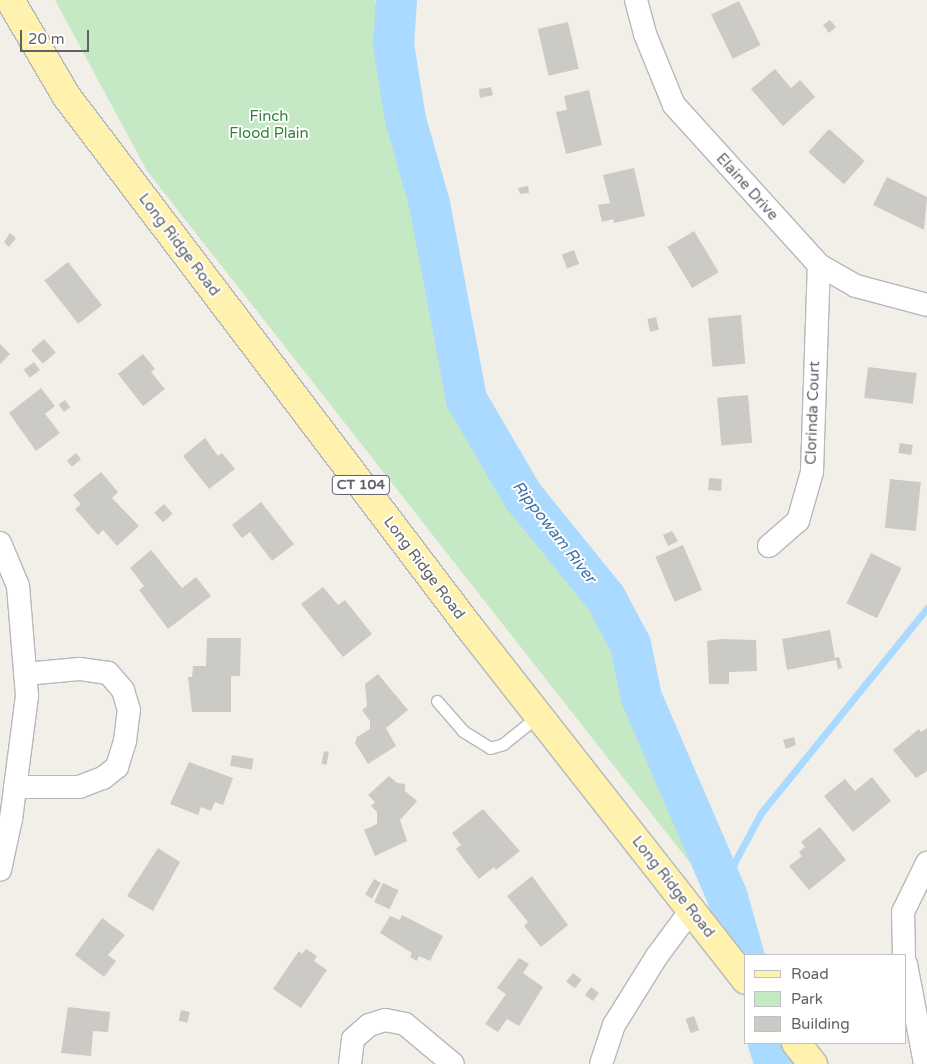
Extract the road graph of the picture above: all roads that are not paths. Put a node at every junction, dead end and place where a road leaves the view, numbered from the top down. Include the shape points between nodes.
1 (10, 0) edge
2 (636, 0) edge
3 (818, 265) junction
4 (927, 305) edge
5 (0, 543) edge
6 (769, 546) dead end
7 (24, 674) junction
8 (436, 701) dead end
9 (538, 716) junction
10 (15, 787) junction
11 (927, 863) edge
12 (0, 870) edge
13 (691, 910) junction
14 (904, 954) edge
15 (907, 969) edge
16 (744, 978) edge
17 (797, 1044) edge
18 (350, 1064) edge
19 (454, 1064) edge
20 (601, 1064) edge
21 (813, 1064) edge
22 (925, 1064) edge

1 - 9 main road, Long Ridge Road / CT 104 via 67,97
2 - 3 street, Elaine Drive via 645,34 674,104
3 - 4 street, Elaine Drive via 856,286
3 - 6 street, Clorinda Court via 812,472 798,521
5 - 7 street via 18,586
7 - 10 street via 27,696
7 - 10 street via 79,669 108,673 122,690 129,710 117,767 103,778 79,786
8 - 9 lane via 463,731 490,748 503,744
9 - 13 main road, Long Ridge Road / CT 104
10 - 12 street
11 - 14 street via 903,912
13 - 16 main road, Long Ridge Road / CT 104
13 - 20 street via 657,956 614,1025
15 - 22 street
17 - 21 main road
18 - 19 street via 353,1039 369,1025 385,1020 405,1024

